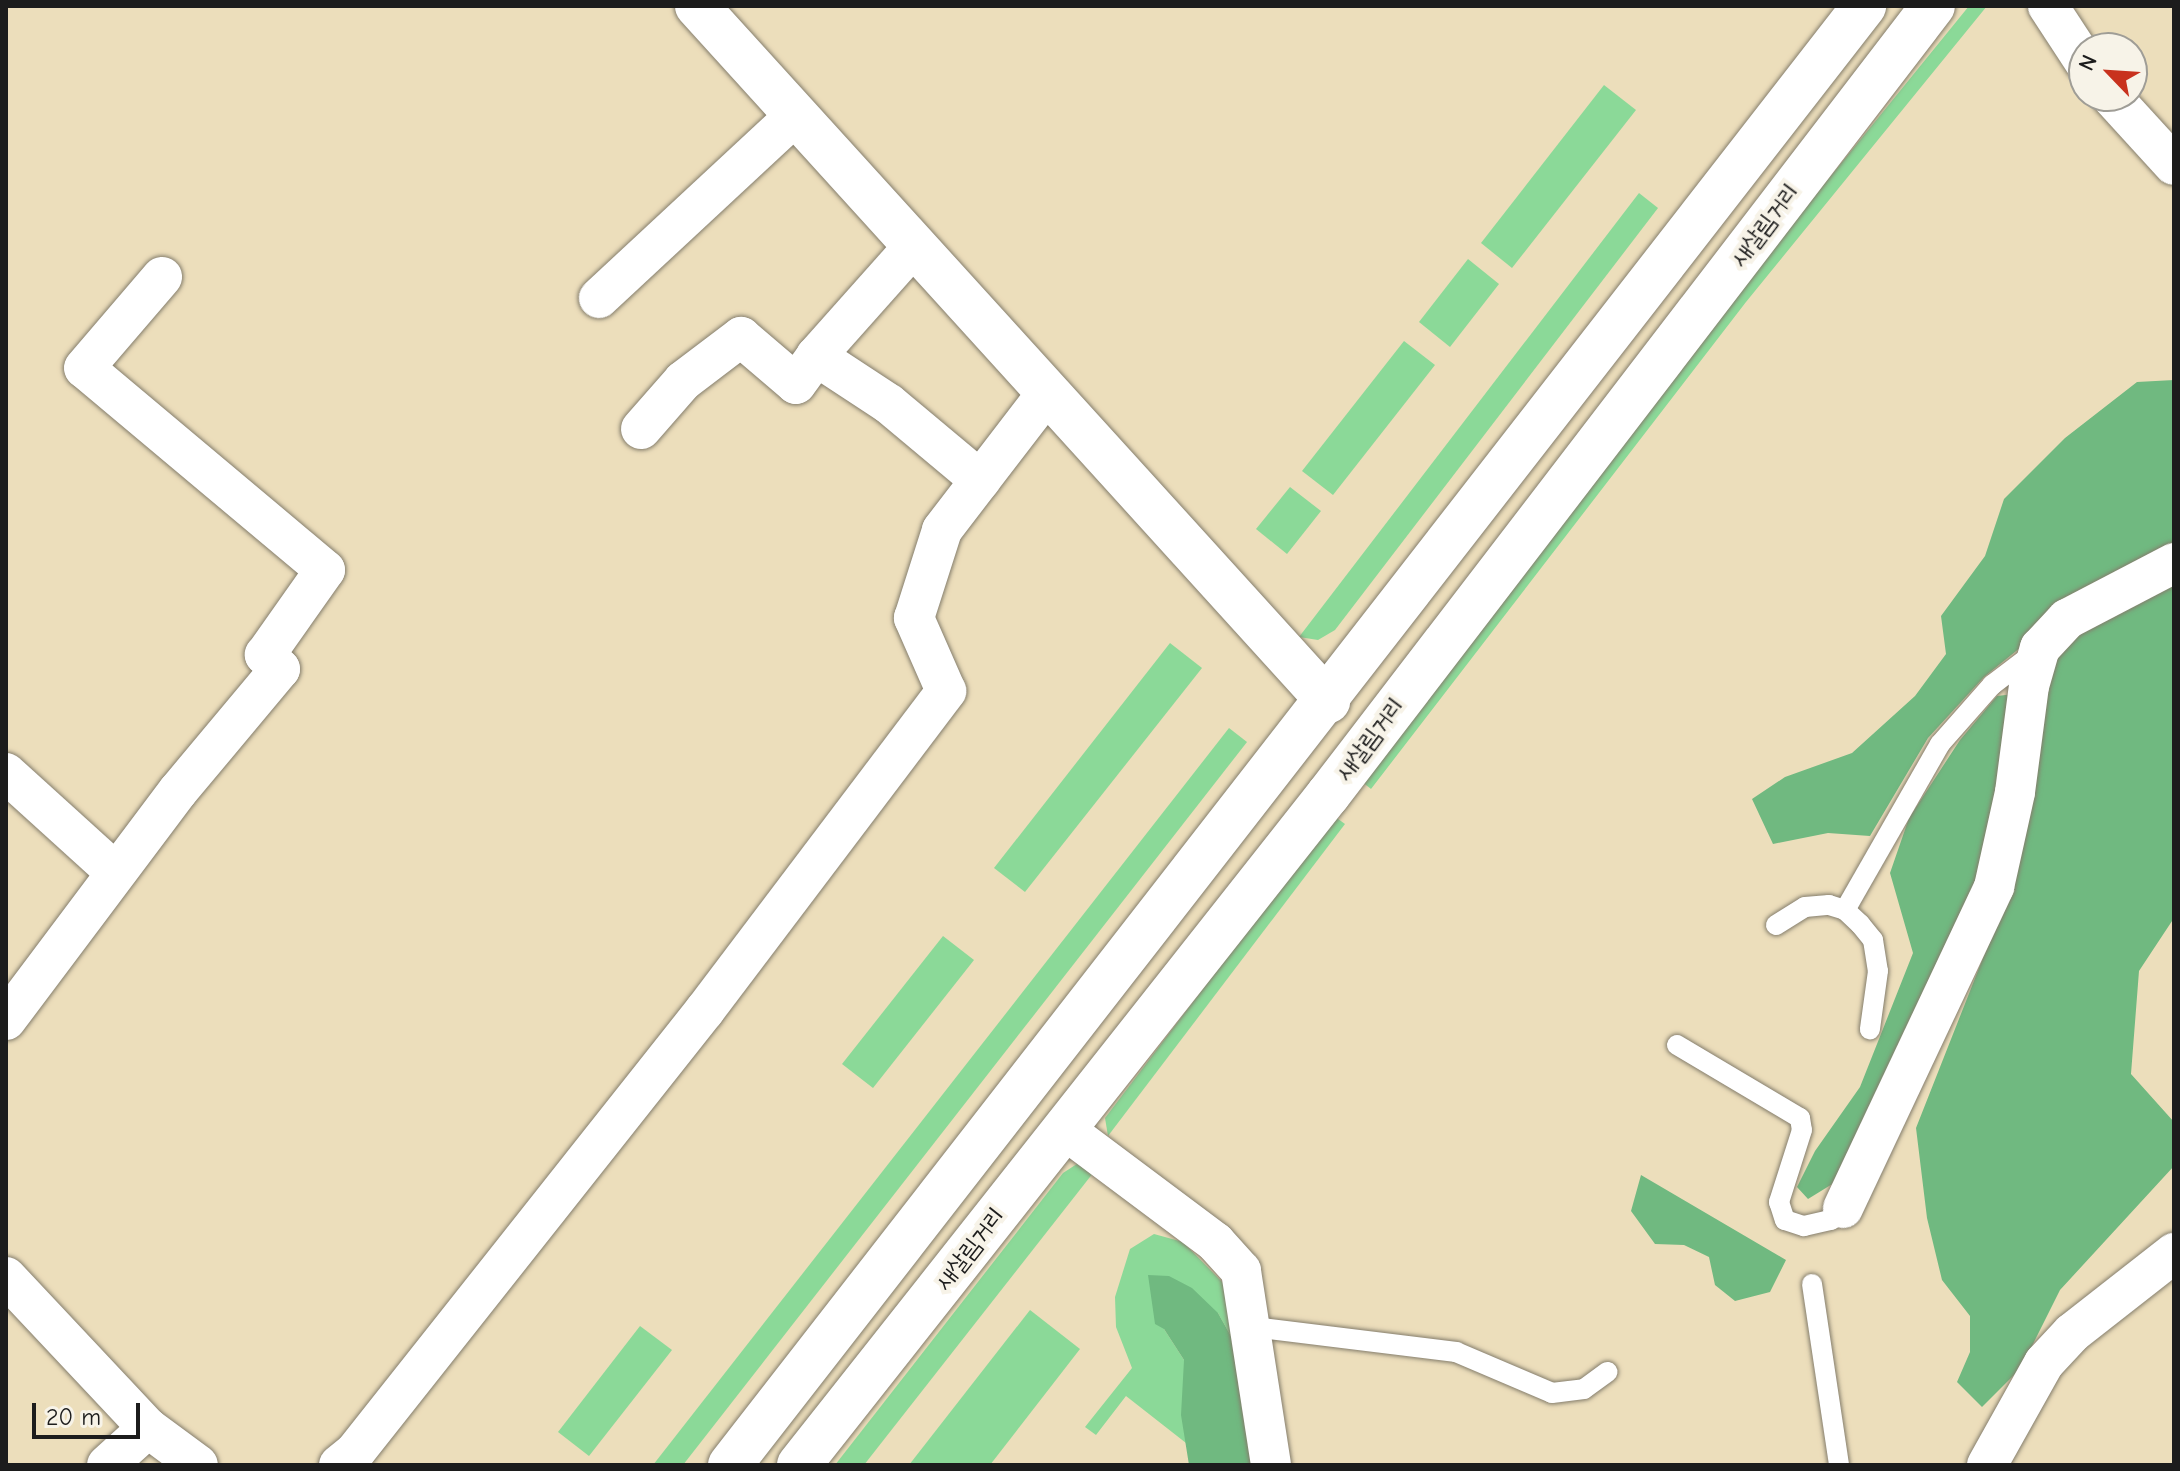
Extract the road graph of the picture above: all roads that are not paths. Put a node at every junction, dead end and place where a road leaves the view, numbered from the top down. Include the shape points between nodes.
1 (697, 6) edge
2 (1864, 6) edge
3 (1933, 6) edge
4 (2048, 6) edge
5 (2068, 37) edge
6 (2126, 112) edge
7 (795, 116) junction
8 (2174, 165) edge
9 (914, 246) junction
10 (162, 277) dead end
11 (599, 298) dead end
12 (816, 356) junction
13 (1048, 392) junction
14 (641, 429) dead end
15 (980, 480) junction
16 (2174, 563) edge
17 (2040, 648) junction
18 (1328, 701) junction
19 (6, 773) edge
20 (115, 872) junction
21 (1845, 910) junction
22 (1776, 925) dead end
23 (6, 1020) edge
24 (1870, 1029) dead end
25 (1677, 1045) dead end
26 (1064, 1129) junction
27 (1843, 1208) joint
28 (2174, 1253) edge
29 (6, 1277) edge
30 (1812, 1284) dead end
31 (1253, 1327) junction
32 (1607, 1372) dead end
33 (148, 1428) junction
34 (107, 1465) edge
35 (198, 1465) edge
36 (339, 1465) edge
37 (730, 1465) edge
38 (799, 1465) edge
39 (1271, 1465) edge
40 (1839, 1465) edge
41 (1987, 1465) edge

1 - 7 main road
2 - 18 main road
3 - 26 main road, 새살림거리
4 - 5 street
6 - 8 street
7 - 9 main road
7 - 11 street
9 - 12 street
9 - 13 main road
10 - 20 street via 84,368 325,570 265,655 280,669
12 - 14 street via 796,384 741,337 683,381
12 - 15 street via 889,404
13 - 15 street
13 - 18 main road
15 - 36 street via 942,530 914,618 946,691 695,1023 355,1452
16 - 17 street via 2067,619
17 - 21 lane via 1992,685 1940,744
17 - 27 street via 1994,887
18 - 37 main road
19 - 20 street
20 - 23 street
21 - 22 lane via 1805,907
21 - 24 lane via 1873,940 1878,971
25 - 27 lane via 1800,1118 1802,1130 1779,1202 1785,1220 1804,1226 1831,1220
26 - 31 street via 1215,1242 1241,1271
26 - 38 main road, 새살림거리
28 - 41 street via 2072,1333 2044,1363
29 - 33 street
30 - 40 lane
31 - 32 lane via 1456,1352 1552,1393 1584,1389
31 - 39 street
33 - 34 street
33 - 35 street

